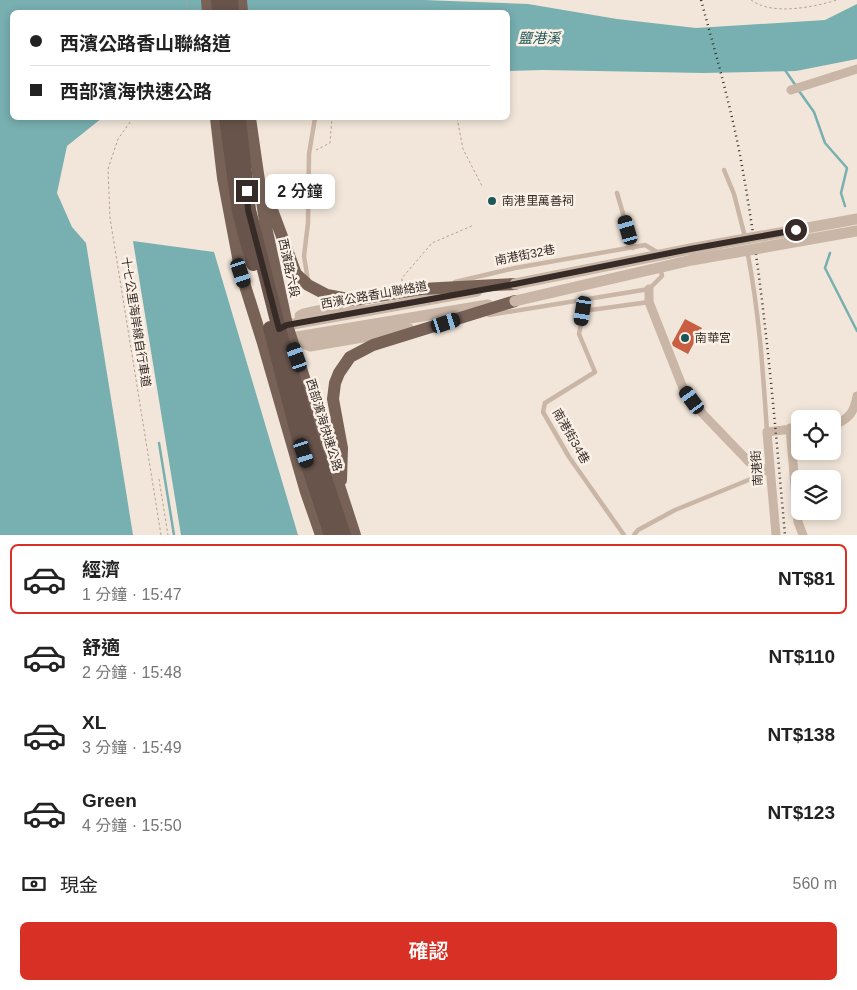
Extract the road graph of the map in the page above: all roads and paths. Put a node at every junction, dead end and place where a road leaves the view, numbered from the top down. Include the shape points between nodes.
1 (751, 0) edge
2 (837, 0) edge
3 (857, 69) edge
4 (795, 89) dead end
5 (132, 120) edge
6 (216, 120) edge
7 (226, 120) edge
8 (239, 120) edge
9 (250, 120) edge
10 (316, 120) edge
11 (332, 120) edge
12 (457, 120) edge
13 (309, 154) junction
14 (256, 158) junction
15 (724, 170) dead end
16 (482, 186) dead end
17 (617, 193) dead end
18 (857, 219) edge
19 (474, 225) dead end
20 (857, 231) edge
21 (633, 248) junction
22 (515, 284) junction
23 (308, 285) junction
24 (422, 289) junction
25 (649, 289) junction
26 (402, 291) junction
27 (515, 301) junction
28 (649, 302) junction
29 (446, 323) junction
30 (279, 328) junction
31 (278, 342) junction
32 (857, 396) edge
33 (841, 422) edge
34 (790, 428) joint
35 (767, 432) junction
36 (769, 471) junction
37 (159, 479) dead end
38 (341, 488) junction
39 (161, 535) edge
40 (168, 535) edge
41 (321, 535) edge
42 (331, 535) edge
43 (344, 535) edge
44 (355, 535) edge
45 (624, 535) edge
46 (634, 535) edge
47 (776, 535) edge
48 (803, 535) edge

1 - 2 path via 766,8 787,8
3 - 4 street
5 - 39 path, 十七公里海岸線自行車道 via 118,139 108,169 110,218
6 - 31 main road via 223,178 241,273
7 - 30 highway, 西部濱海快速公路 via 239,212
8 - 30 highway, 西部濱海快速公路 via 248,210
9 - 14 main road, 西濱路六段
10 - 13 lane
11 - 13 path via 330,143
12 - 16 path via 463,149
13 - 23 lane via 304,256
14 - 23 main road via 271,210 296,274
14 - 30 main road, 西濱路六段
15 - 35 lane via 734,194 752,277
17 - 21 lane
18 - 22 street, 西濱公路香山聯絡道, bridge
19 - 26 path via 432,243 402,278
20 - 27 street, bridge via 692,260
21 - 24 lane, 南港街32巷 via 515,268
21 - 25 lane, 南港街32巷 via 645,245 657,253 662,276
22 - 24 main road
22 - 30 street, 西濱公路香山聯絡道
23 - 26 main road via 327,295 353,300
24 - 26 main road
24 - 30 street via 304,314
25 - 28 street
25 - 29 lane
27 - 29 main road
27 - 31 street
28 - 36 street via 683,388 702,413 750,462
28 - 45 lane, 南港街34巷 via 583,311 579,334 595,372 545,403 543,412 569,457
29 - 31 street via 310,346
29 - 38 main road via 373,345 350,357 339,373 333,399 342,448
30 - 31 highway, 西部濱海快速公路
31 - 38 main road
31 - 41 main road via 306,492
31 - 42 highway, 西部濱海快速公路 via 298,436
31 - 43 highway, 西部濱海快速公路
32 - 33 street via 854,410
34 - 35 street, 南港街
34 - 48 street via 798,522
35 - 36 street, 南港街
36 - 46 lane via 675,510
36 - 47 street, 南港街
37 - 40 path
38 - 44 main road

